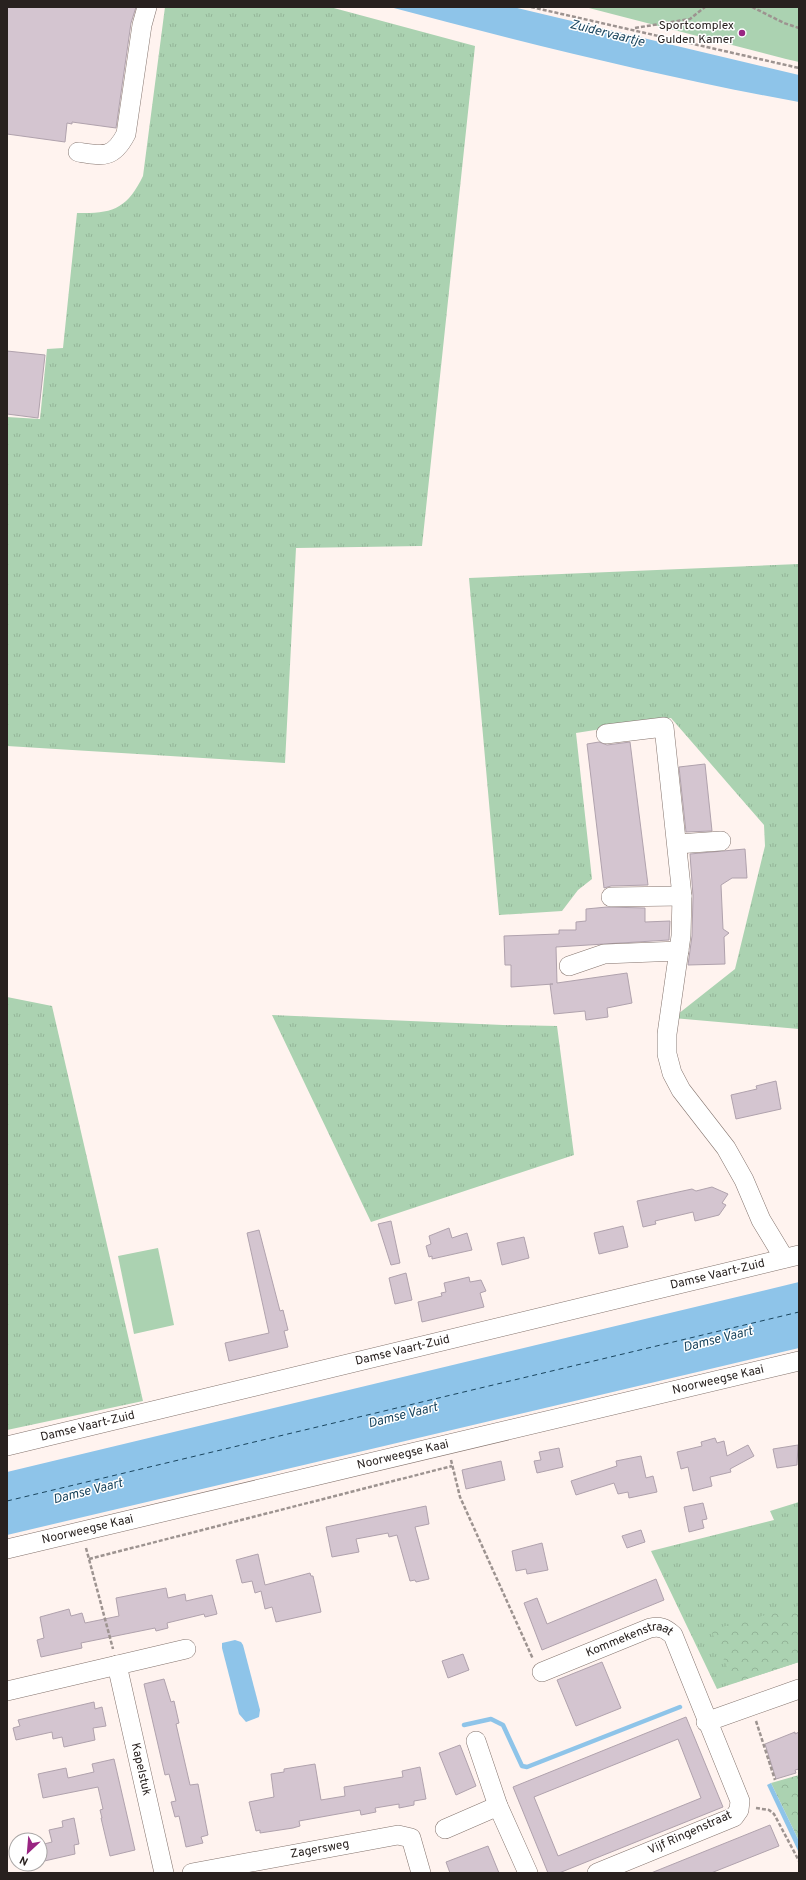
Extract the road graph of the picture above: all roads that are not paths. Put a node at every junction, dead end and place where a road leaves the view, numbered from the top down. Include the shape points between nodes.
1 (147, 7) edge
2 (78, 152) dead end
3 (606, 734) dead end
4 (721, 841) dead end
5 (678, 844) junction
6 (682, 896) junction
7 (611, 897) dead end
8 (679, 951) junction
9 (569, 966) dead end
10 (791, 1256) edge
11 (799, 1361) edge
12 (7, 1446) edge
13 (7, 1550) edge
14 (186, 1649) dead end
15 (117, 1666) junction
16 (542, 1672) road end
17 (799, 1689) edge
18 (7, 1691) edge
19 (706, 1722) junction
20 (476, 1741) dead end
21 (498, 1806) junction
22 (445, 1829) dead end
23 (204, 1872) edge
24 (164, 1873) edge
25 (420, 1873) edge
26 (528, 1873) edge
27 (597, 1873) edge

1 - 2 street via 126,134 112,153 100,156
3 - 5 street via 664,727
4 - 5 street
5 - 6 street
6 - 7 street
6 - 8 street
8 - 9 street via 604,954
8 - 10 street via 667,1034 667,1054 672,1073 681,1090 726,1148 744,1180 761,1220
10 - 12 street, Damse Vaart-Zuid
11 - 13 street, Noorweegse Kaai
14 - 15 street
15 - 18 street
15 - 24 street, Kapelstuk
16 - 19 street, Kommekenstraat via 650,1628 666,1629 673,1635
17 - 19 street
19 - 27 street, Vijf Ringenstraat via 740,1801 739,1810 734,1817
20 - 21 street
21 - 22 street
21 - 26 street
23 - 25 street, Zagersweg via 398,1835 411,1838

